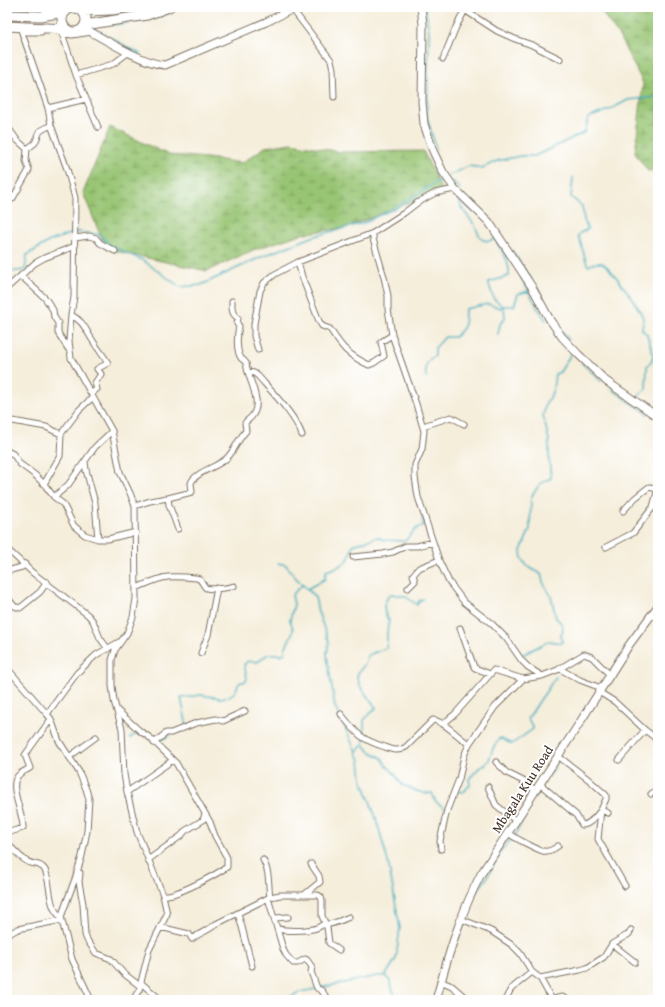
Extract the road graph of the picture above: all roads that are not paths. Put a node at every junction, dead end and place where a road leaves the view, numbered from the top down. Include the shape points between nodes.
1 (132, 7) edge
2 (169, 7) edge
3 (421, 7) edge
4 (295, 8) edge
5 (463, 9) edge
6 (83, 11) junction
7 (64, 12) junction
8 (7, 15) edge
9 (7, 26) edge
10 (87, 29) junction
11 (21, 30) junction
12 (64, 31) junction
13 (129, 52) junction
14 (443, 59) dead end
15 (560, 59) dead end
16 (76, 74) junction
17 (334, 97) dead end
18 (86, 99) junction
19 (48, 108) junction
20 (51, 125) junction
21 (7, 126) edge
22 (98, 127) dead end
23 (28, 149) junction
24 (455, 189) junction
25 (7, 203) edge
26 (373, 233) junction
27 (75, 234) junction
28 (75, 246) junction
29 (115, 251) dead end
30 (298, 262) junction
31 (21, 276) junction
32 (7, 288) edge
33 (232, 301) dead end
34 (71, 315) junction
35 (392, 335) junction
36 (69, 350) junction
37 (258, 350) dead end
38 (248, 372) junction
39 (92, 395) junction
40 (658, 417) edge
41 (7, 420) edge
42 (464, 424) dead end
43 (423, 426) junction
44 (112, 430) junction
45 (61, 434) junction
46 (302, 435) dead end
47 (7, 450) edge
48 (85, 461) junction
49 (44, 484) junction
50 (658, 489) edge
51 (54, 497) junction
52 (168, 498) junction
53 (135, 506) junction
54 (623, 511) dead end
55 (178, 530) dead end
56 (136, 532) junction
57 (98, 539) junction
58 (433, 542) junction
59 (606, 547) dead end
60 (7, 549) edge
61 (353, 557) dead end
62 (439, 560) junction
63 (25, 564) junction
64 (7, 571) edge
65 (47, 582) junction
66 (234, 586) dead end
67 (136, 588) junction
68 (216, 588) junction
69 (408, 588) dead end
70 (7, 597) edge
71 (658, 606) edge
72 (460, 628) dead end
73 (121, 641) junction
74 (108, 648) junction
75 (201, 653) dead end
76 (7, 668) edge
77 (559, 669) junction
78 (490, 674) junction
79 (610, 675) junction
80 (542, 676) junction
81 (523, 679) junction
82 (600, 690) junction
83 (118, 711) junction
84 (245, 711) dead end
85 (47, 714) junction
86 (341, 714) dead end
87 (51, 719) junction
88 (443, 724) junction
89 (645, 730) junction
90 (96, 737) dead end
91 (657, 737) edge
92 (154, 743) junction
93 (468, 744) junction
94 (558, 756) junction
95 (69, 757) junction
96 (173, 760) junction
97 (619, 760) dead end
98 (496, 762) dead end
99 (540, 784) junction
100 (488, 787) dead end
101 (658, 789) edge
102 (536, 791) junction
103 (127, 792) junction
104 (651, 794) dead end
105 (601, 810) junction
106 (608, 813) dead end
107 (205, 814) junction
108 (516, 821) junction
109 (7, 833) edge
110 (508, 833) junction
111 (7, 843) edge
112 (558, 846) dead end
113 (441, 849) dead end
114 (148, 860) junction
115 (263, 860) dead end
116 (81, 861) junction
117 (311, 864) dead end
118 (625, 886) dead end
119 (162, 895) junction
120 (304, 895) junction
121 (269, 898) junction
122 (238, 914) junction
123 (288, 917) dead end
124 (349, 917) dead end
125 (61, 918) junction
126 (275, 918) junction
127 (461, 919) junction
128 (325, 925) junction
129 (160, 927) junction
130 (278, 929) junction
131 (631, 930) dead end
132 (7, 935) edge
133 (612, 944) junction
134 (340, 950) dead end
135 (634, 962) dead end
136 (252, 966) dead end
137 (532, 972) junction
138 (540, 978) junction
139 (440, 981) junction
140 (140, 985) junction
141 (91, 1000) edge
142 (133, 1000) edge
143 (161, 1000) edge
144 (328, 1000) edge
145 (436, 1000) edge
146 (468, 1000) edge
147 (505, 1000) edge
148 (568, 1000) edge
149 (599, 1000) edge
150 (604, 1000) edge

1 - 6 highway
2 - 10 highway via 147,15
3 - 24 street via 424,124 443,172
4 - 13 street via 166,65 157,64
4 - 17 street via 331,60
5 - 14 street
5 - 15 street via 497,31
6 - 7 highway via 71,8
6 - 10 highway via 87,18
7 - 8 highway via 41,16
7 - 12 highway
9 - 11 highway
10 - 12 highway
10 - 13 street
11 - 12 highway
11 - 19 street
12 - 16 street
13 - 16 street via 113,64
16 - 18 street
18 - 19 street
18 - 22 street
19 - 20 street
20 - 23 street via 40,131 35,143
20 - 27 street via 75,198
21 - 23 street via 17,140
23 - 25 street via 26,161 29,170 13,198
24 - 26 street via 435,193
24 - 40 street via 489,222 562,337 606,381
26 - 30 street
26 - 35 street via 372,239 388,296
27 - 28 street
27 - 29 street via 96,238
28 - 31 street via 35,263
28 - 34 street
30 - 35 street via 322,326 330,329 349,354 369,365 374,363 384,356 381,342
30 - 37 street via 275,274 262,287 254,324
31 - 32 street
31 - 36 street via 45,298 58,323 58,333
33 - 38 street via 233,312 238,318 238,346
34 - 36 street
34 - 39 street via 84,324 108,363 97,369 101,374 95,383 97,389
35 - 43 street
36 - 39 street
38 - 46 street via 258,376 291,415
38 - 52 street via 256,401 253,415 245,423 246,431 222,463 196,477 192,483 192,492
39 - 44 street
39 - 45 street
41 - 45 street via 46,427
42 - 43 street via 451,418
43 - 58 street via 424,437 415,464 415,477 418,497
44 - 48 street via 95,446
44 - 53 street via 120,472
45 - 49 street via 60,456
47 - 49 street
48 - 51 street via 68,485
48 - 57 street
49 - 51 street
50 - 54 street via 649,487
50 - 59 street via 653,507 633,533
51 - 57 street via 62,504 74,526 85,535
52 - 53 street
52 - 55 street
53 - 56 street
56 - 57 street
56 - 67 street
58 - 61 street via 406,546 384,554
58 - 62 street
60 - 63 street
62 - 69 street via 416,570 413,575 414,581
62 - 80 street via 449,582 464,602 492,624 506,638 522,661
63 - 64 street
63 - 65 street
65 - 70 street via 40,592 20,608 14,606
65 - 74 street via 88,615
66 - 68 street
67 - 68 street via 167,577 182,576 197,577 207,588
67 - 73 street via 133,617
68 - 75 street via 208,636
71 - 79 street, Mbagala Kuu Road
72 - 78 street via 474,667
73 - 74 street
73 - 83 street via 114,650 112,660 112,686
74 - 85 street via 96,655 77,673
76 - 85 street
77 - 79 street via 584,654 592,657
77 - 80 street
77 - 82 street
78 - 81 street via 496,670
78 - 88 street
79 - 82 street, Mbagala Kuu Road
80 - 81 street
81 - 93 street via 495,707
82 - 89 street
82 - 94 street, Mbagala Kuu Road
83 - 92 street
83 - 103 street via 122,728
84 - 92 street via 223,721 216,719 196,723 166,734
85 - 87 street
86 - 88 street via 364,739 395,751 406,747 432,720
87 - 95 street via 59,741
87 - 109 street via 25,755 30,768 16,779 23,828
88 - 93 street
89 - 91 street
89 - 97 street
90 - 95 street
92 - 96 street
93 - 113 street via 459,779 447,810 440,841
94 - 99 street, Mbagala Kuu Road
94 - 105 street via 606,795
95 - 116 street via 89,799 87,831
96 - 103 street
96 - 107 street
98 - 102 street via 502,770
99 - 102 street, Mbagala Kuu Road
99 - 105 street via 576,815 584,826
100 - 108 street via 496,805
101 - 104 street
102 - 108 street, Mbagala Kuu Road
103 - 114 street via 137,832
105 - 106 street
105 - 118 street via 598,839
107 - 114 street via 203,820
107 - 119 street via 225,854 227,867 179,893
108 - 110 street, Mbagala Kuu Road
110 - 112 street via 542,851
110 - 127 street, Mbagala Kuu Road via 481,874
111 - 125 street via 28,862 43,868 52,905
114 - 119 street
115 - 121 street via 269,875
116 - 125 street
116 - 140 street via 79,882 85,913 86,937 96,953 111,959 123,973
117 - 120 street via 320,882
119 - 129 street via 167,914
120 - 121 street via 280,895
120 - 128 street via 321,897
121 - 122 street
121 - 126 street
122 - 129 street via 192,939 189,934
122 - 136 street
123 - 126 street
124 - 128 street
125 - 132 street via 22,927
125 - 141 street via 72,959
126 - 130 street
127 - 137 street via 492,931 512,945
127 - 139 street, Mbagala Kuu Road
128 - 130 street via 305,930
128 - 134 street via 329,943
129 - 140 street via 149,950
130 - 144 street via 286,956 293,963 307,960 312,967 311,972 317,988
131 - 133 street via 629,934
133 - 135 street
133 - 138 street via 604,957 587,968
137 - 138 street
137 - 147 street via 515,984
138 - 148 street via 551,998 554,1000 562,997
139 - 145 street, Mbagala Kuu Road
139 - 146 street via 452,986
140 - 142 street
140 - 143 street
149 - 150 street

